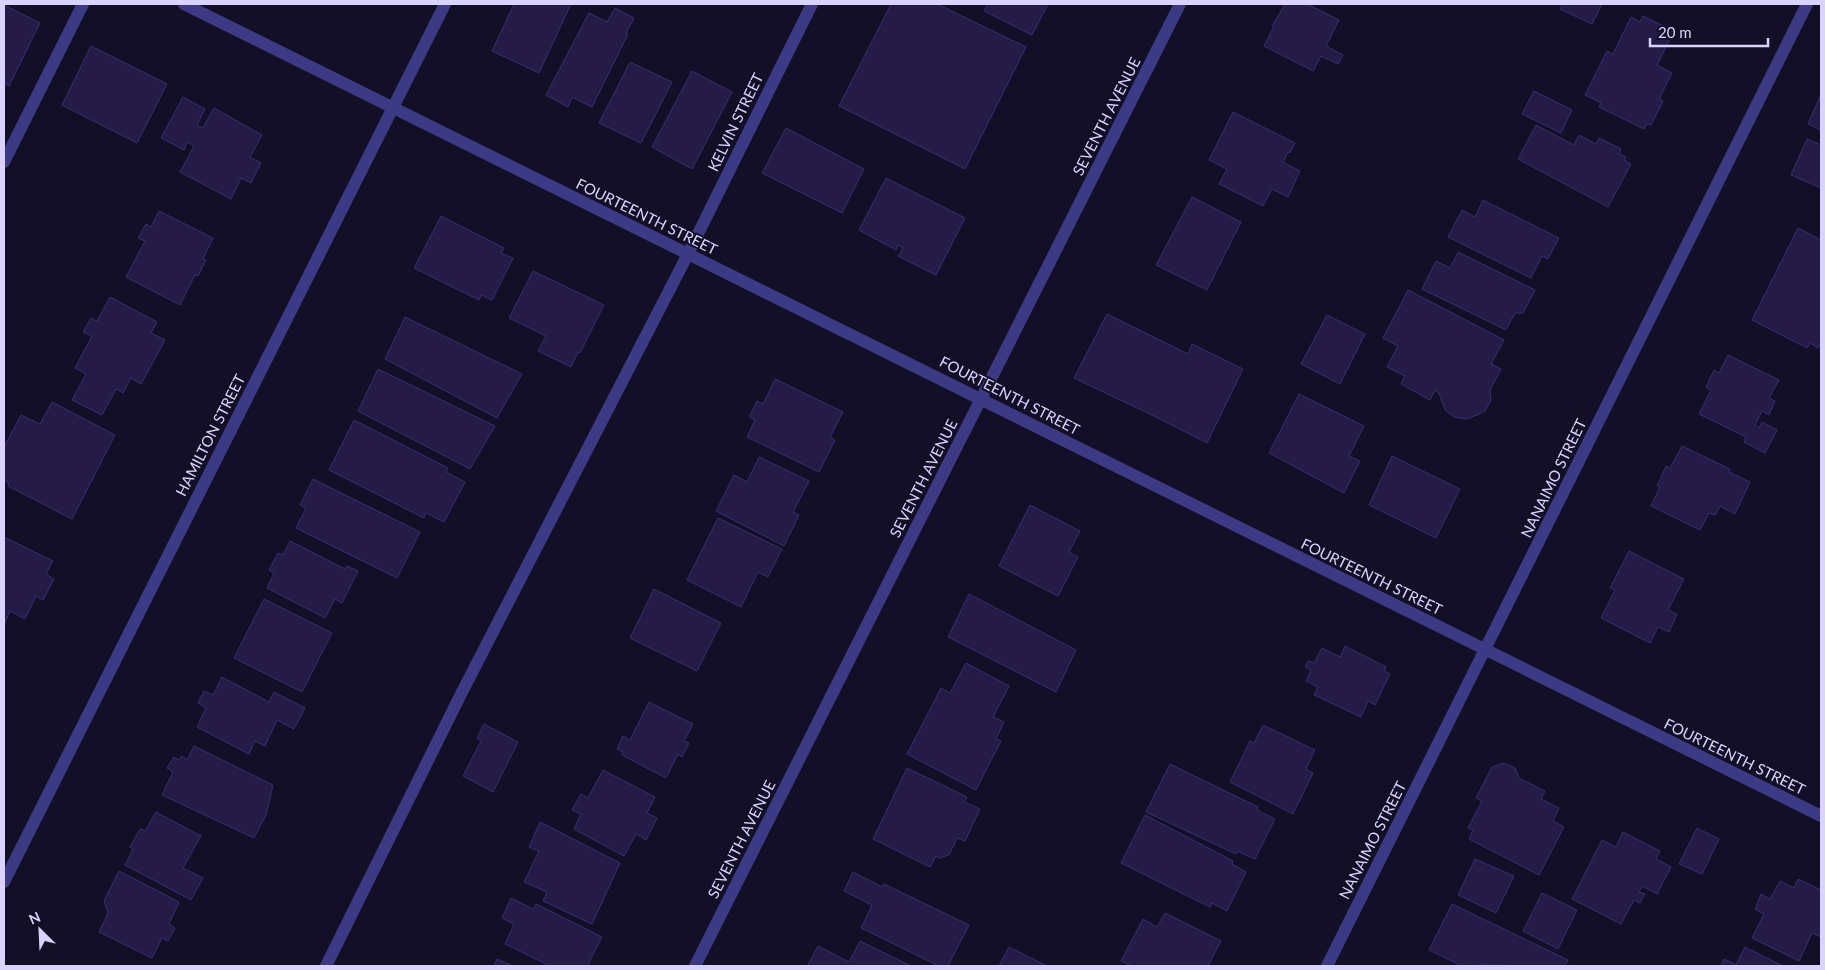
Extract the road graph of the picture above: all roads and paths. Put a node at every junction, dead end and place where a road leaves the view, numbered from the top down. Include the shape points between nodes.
1 (83, 4) edge
2 (184, 4) edge
3 (445, 4) edge
4 (812, 4) edge
5 (1180, 4) edge
6 (1807, 4) edge
7 (393, 108) junction
8 (4, 162) edge
9 (688, 254) junction
10 (981, 400) junction
11 (1486, 650) junction
12 (1821, 816) edge
13 (4, 882) edge
14 (326, 966) edge
15 (696, 966) edge
16 (1327, 966) edge

1 - 8 street
2 - 7 street, FOURTEENTH STREET
3 - 7 street, HAMILTON STREET
4 - 9 street, KELVIN STREET
5 - 10 street, SEVENTH AVENUE
6 - 11 street, NANAIMO STREET
7 - 9 street, FOURTEENTH STREET
7 - 13 street, HAMILTON STREET
9 - 10 street, FOURTEENTH STREET
9 - 14 street, KELVIN STREET via 466,685
10 - 11 street, FOURTEENTH STREET
10 - 15 street, SEVENTH AVENUE
11 - 12 street, FOURTEENTH STREET
11 - 16 street, NANAIMO STREET

